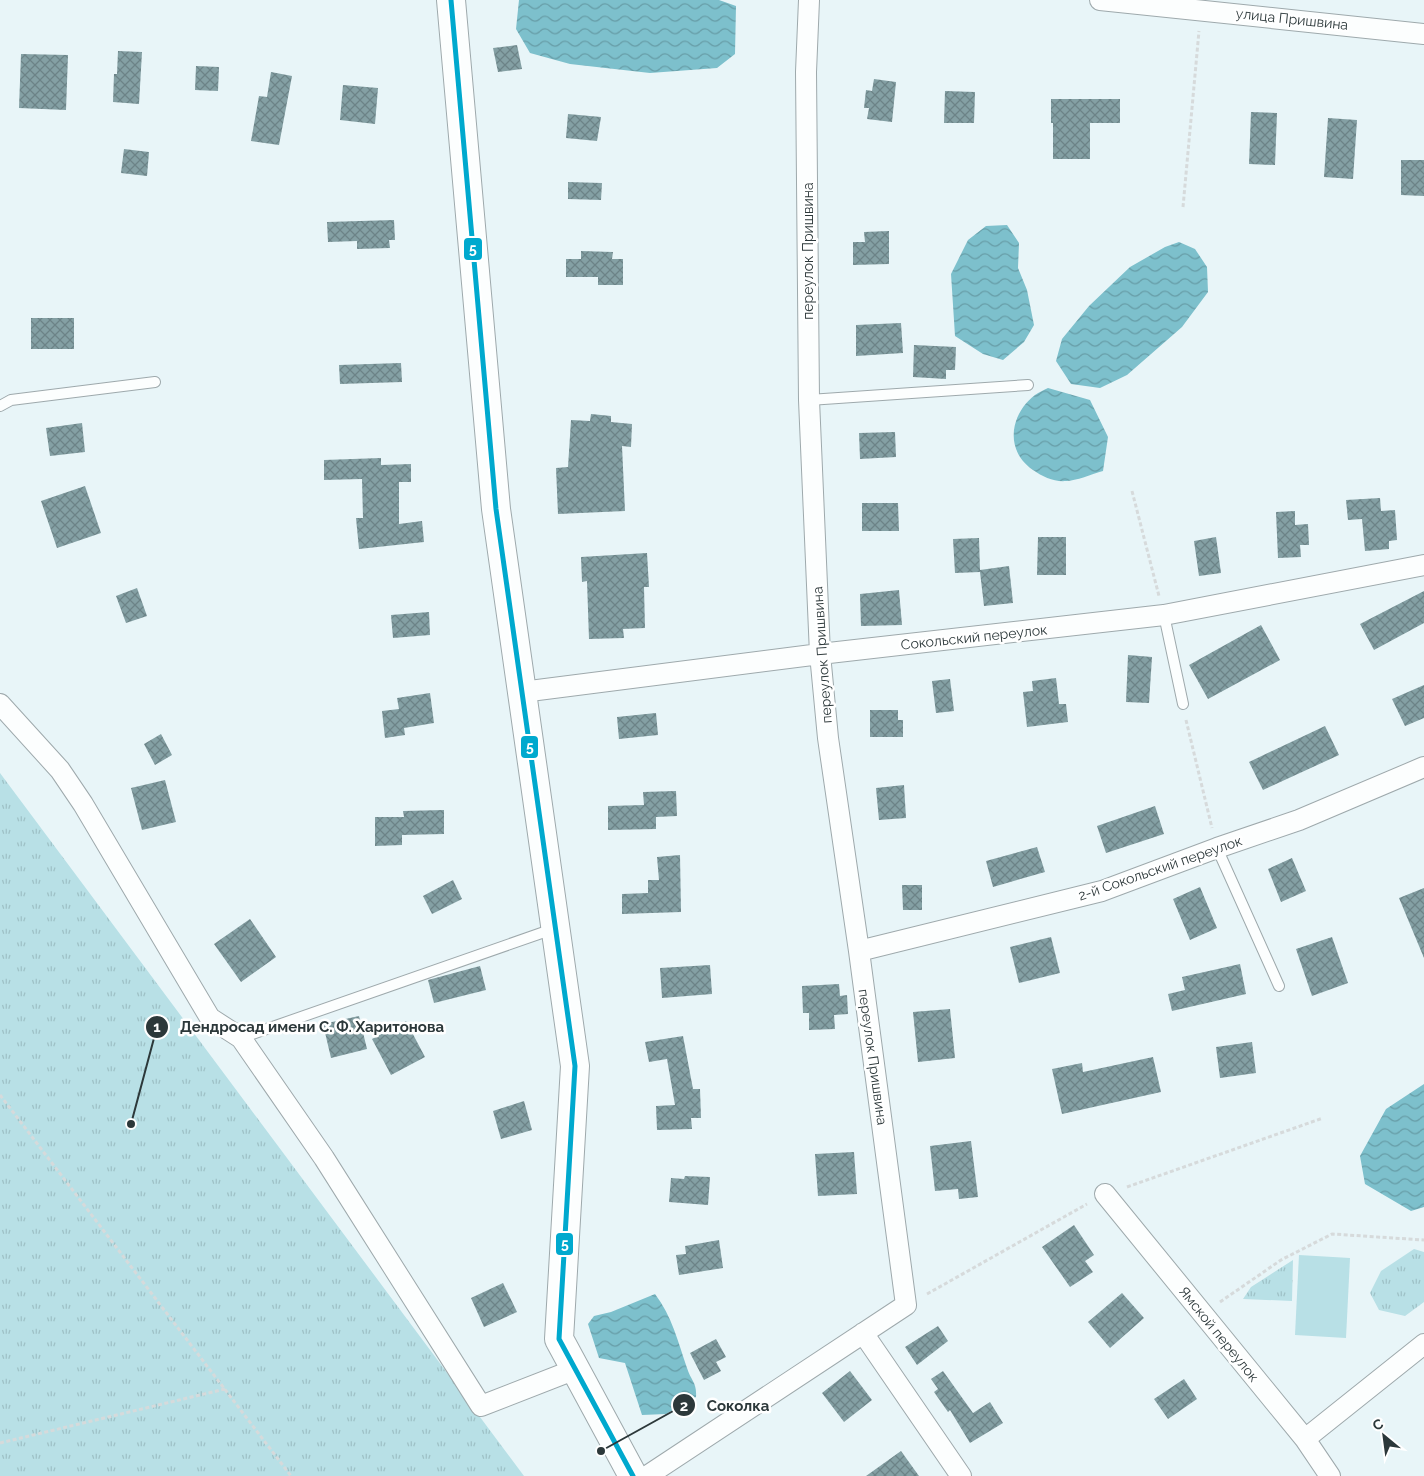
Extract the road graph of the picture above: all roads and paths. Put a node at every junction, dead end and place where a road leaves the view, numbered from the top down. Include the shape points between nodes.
1 (451, 0) edge
2 (809, 0) edge
3 (1100, 0) edge
4 (1201, 10) junction
5 (1424, 34) edge
6 (1183, 207) dead end
7 (155, 382) dead end
8 (1028, 385) dead end
9 (809, 400) junction
10 (0, 406) edge
11 (1132, 491) dead end
12 (1424, 565) edge
13 (1164, 616) junction
14 (820, 654) junction
15 (522, 692) junction
16 (0, 704) edge
17 (1182, 704) joint
18 (1424, 767) edge
19 (1217, 848) junction
20 (557, 927) junction
21 (859, 951) junction
22 (1279, 986) dead end
23 (240, 1038) junction
24 (0, 1095) edge
25 (1105, 1194) dead end
26 (1424, 1240) edge
27 (1203, 1314) junction
28 (862, 1333) junction
29 (1424, 1344) edge
30 (576, 1369) junction
31 (225, 1389) junction
32 (1305, 1438) junction
33 (0, 1442) edge
34 (291, 1476) edge
35 (633, 1476) edge
36 (647, 1476) edge
37 (961, 1476) edge
38 (1330, 1476) edge

1 - 15 street via 496,509
2 - 9 street, переулок Пришвина via 806,72
3 - 4 street, улица Пришвина
4 - 5 street, улица Пришвина
4 - 6 path
7 - 10 lane via 11,400
8 - 9 lane
9 - 14 street, переулок Пришвина
11 - 13 path
12 - 13 street, Сокольский переулок
13 - 14 street, Сокольский переулок
13 - 17 lane
14 - 15 street, Сокольский переулок
14 - 21 street, переулок Пришвина via 828,738
15 - 20 street
16 - 23 street via 60,770 84,804 210,1018
17 - 19 path
18 - 19 street, 2-й Сокольский переулок via 1299,820
19 - 21 street, 2-й Сокольский переулок via 1102,891
19 - 22 lane
20 - 23 lane
20 - 30 street via 575,1066 559,1339
21 - 28 street, переулок Пришвина via 906,1305
23 - 30 street via 324,1158 481,1406
24 - 31 path
25 - 27 street, Ямской переулок
26 - 27 path via 1332,1234 1281,1260
27 - 32 street, Ямской переулок
28 - 36 street
28 - 37 street
29 - 32 street
30 - 35 street
31 - 33 path
31 - 34 path
32 - 38 street, Ямской переулок

